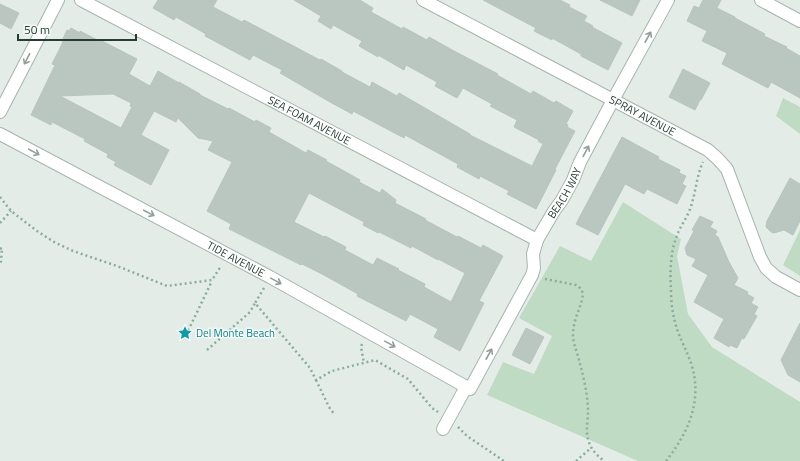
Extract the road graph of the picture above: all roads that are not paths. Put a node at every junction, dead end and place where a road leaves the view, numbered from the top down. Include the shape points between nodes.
1 (58, 0) edge
2 (81, 0) edge
3 (423, 0) edge
4 (668, 0) edge
5 (761, 0) edge
6 (800, 21) edge
7 (613, 100) junction
8 (0, 112) edge
9 (0, 134) edge
10 (537, 240) junction
11 (800, 290) edge
12 (468, 388) junction
13 (446, 424) road end

1 -> 8 street
2 - 10 street, SEA FOAM AVENUE
3 - 7 street, SPRAY AVENUE
7 -> 4 street, BEACH WAY
5 - 6 street
10 -> 7 street, BEACH WAY via 573,180
7 - 11 street, SPRAY AVENUE via 708,150 718,159 727,169 766,268 776,277
9 -> 12 street, TIDE AVENUE via 270,277
12 -> 10 street, BEACH WAY via 532,276 532,254
12 - 13 street, BEACH WAY

